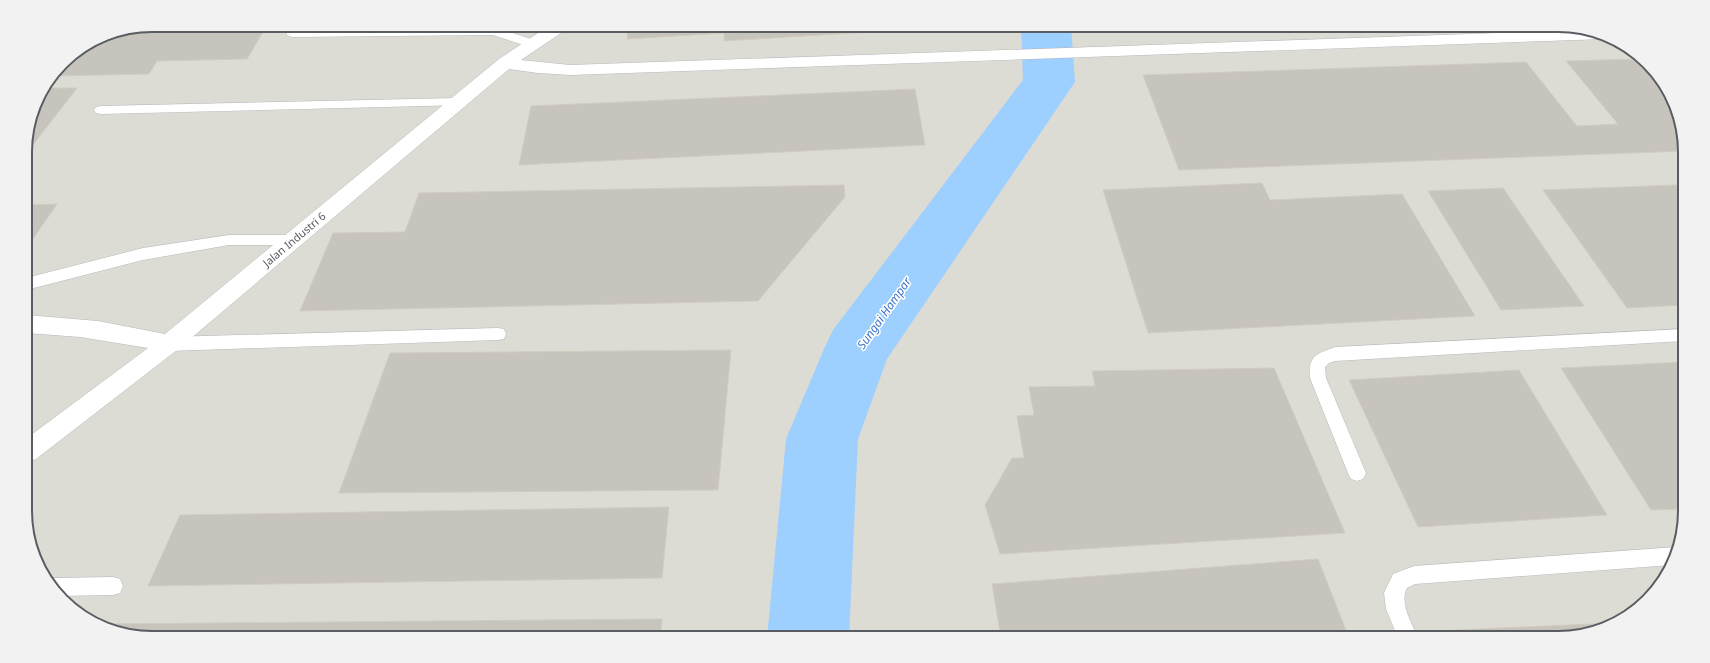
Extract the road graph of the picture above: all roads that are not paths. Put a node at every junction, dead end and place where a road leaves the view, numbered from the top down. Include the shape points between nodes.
1 (393, 32) edge
2 (497, 32) edge
3 (551, 32) edge
4 (292, 33) dead end
5 (1585, 35) edge
6 (533, 44) junction
7 (505, 63) junction
8 (458, 102) junction
9 (101, 110) dead end
10 (292, 240) junction
11 (32, 282) edge
12 (32, 324) edge
13 (498, 334) dead end
14 (1678, 335) edge
15 (169, 344) junction
16 (32, 448) edge
17 (1357, 473) dead end
18 (1669, 556) edge
19 (113, 586) dead end
20 (59, 587) edge
21 (1405, 631) edge

1 - 4 lane
2 - 6 lane
3 - 6 street, Jalan Industri 6
5 - 7 street via 570,70
6 - 7 street, Jalan Industri 6
7 - 8 street, Jalan Industri 6
8 - 9 lane
8 - 10 street, Jalan Industri 6
10 - 11 lane via 229,240 151,252
10 - 15 street, Jalan Industri 6
12 - 15 street via 134,335
13 - 15 lane
14 - 17 lane via 1335,354 1323,358 1317,366 1318,378
15 - 16 street, Jalan Industri 6
18 - 21 lane via 1414,575 1400,581 1394,593 1396,610
19 - 20 lane

